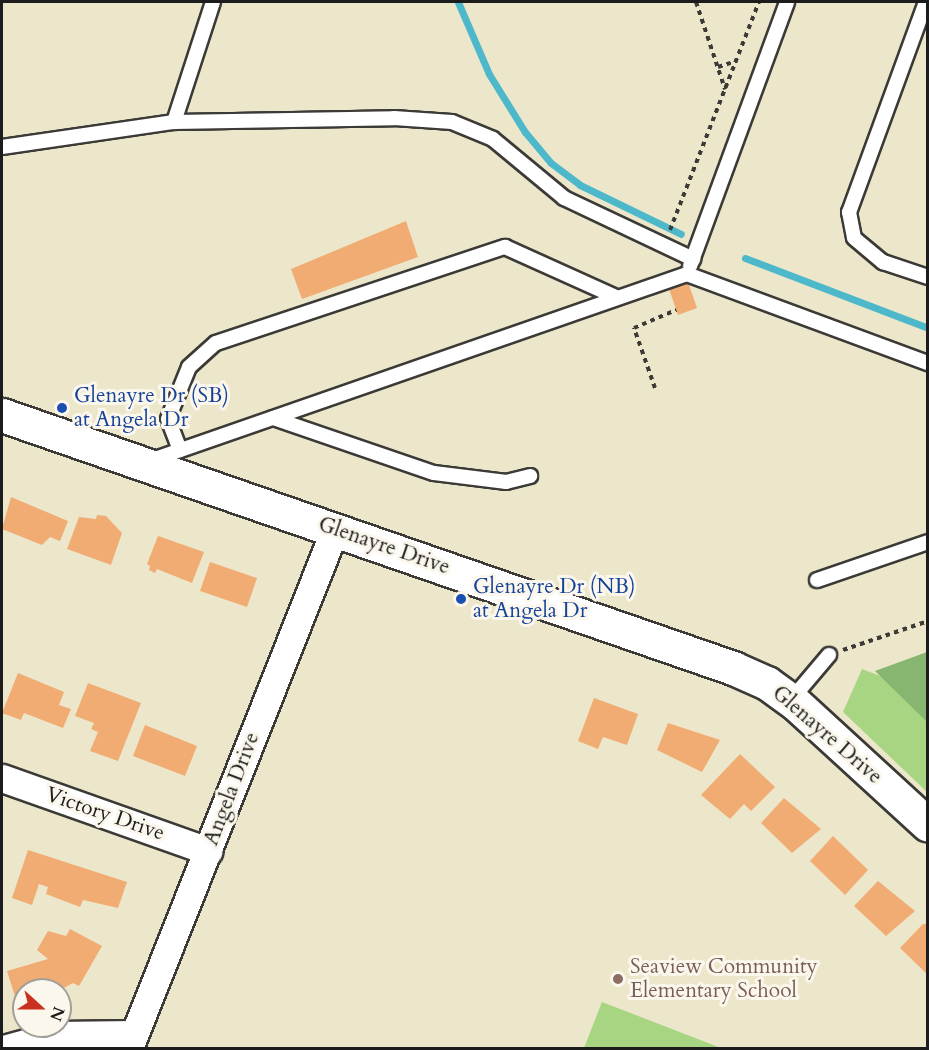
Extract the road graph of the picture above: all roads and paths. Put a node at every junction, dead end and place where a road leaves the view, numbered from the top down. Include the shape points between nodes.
1 (213, 2) edge
2 (696, 2) edge
3 (759, 2) edge
4 (787, 2) edge
5 (926, 2) edge
6 (737, 60) junction
7 (718, 68) junction
8 (725, 90) junction
9 (174, 122) junction
10 (2, 147) edge
11 (658, 244) junction
12 (693, 259) junction
13 (687, 274) junction
14 (927, 278) edge
15 (616, 297) junction
16 (676, 310) dead end
17 (927, 363) edge
18 (655, 388) dead end
19 (2, 415) edge
20 (273, 418) junction
21 (180, 450) junction
22 (142, 463) junction
23 (530, 476) dead end
24 (335, 529) junction
25 (927, 542) edge
26 (817, 580) dead end
27 (927, 621) edge
28 (829, 655) joint
29 (791, 700) junction
30 (2, 778) edge
31 (927, 825) edge
32 (208, 851) junction
33 (132, 1041) edge
34 (7, 1048) edge

1 - 9 lane
2 - 7 path
3 - 6 path
4 - 12 lane
5 - 14 lane via 849,212 854,238 883,262
6 - 7 path
6 - 8 path
7 - 8 path
8 - 11 path via 669,233
9 - 10 lane
9 - 11 lane via 394,118 452,122 493,139 564,198
11 - 12 lane
12 - 13 lane
13 - 15 lane
13 - 17 lane
15 - 20 lane
15 - 21 lane via 505,247 216,343 189,367 168,419
16 - 18 path via 634,328
19 - 22 street, Glenayre Drive
20 - 21 lane
20 - 23 lane via 434,473 506,483
21 - 22 lane
22 - 24 street, Glenayre Drive
24 - 29 street, Glenayre Drive via 733,668 767,683
24 - 32 street, Angela Drive
25 - 26 lane
27 - 28 path
28 - 29 lane
29 - 31 street, Glenayre Drive
30 - 32 street, Victory Drive
32 - 33 street, Angela Drive
33 - 34 street via 54,1035

